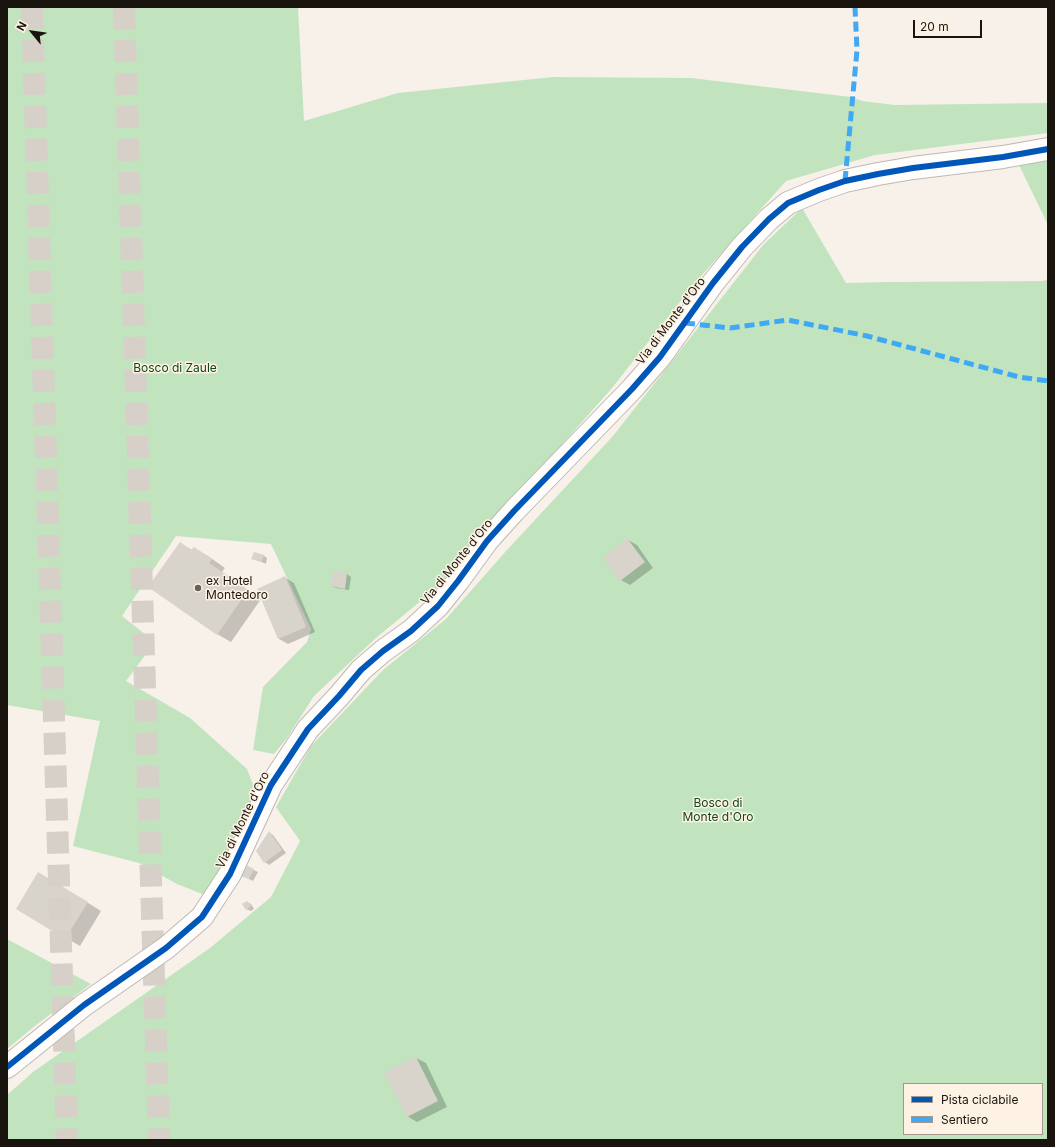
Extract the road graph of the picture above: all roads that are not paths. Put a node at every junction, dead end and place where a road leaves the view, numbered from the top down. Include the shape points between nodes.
1 (1048, 149) edge
2 (7, 1067) edge

1 - 2 street, Via di Monte d'Oro via 913,168 845,181 788,204 769,219 713,283 660,357 487,541 438,606 361,670 308,729 271,785 230,874 202,917 166,948 84,1005

